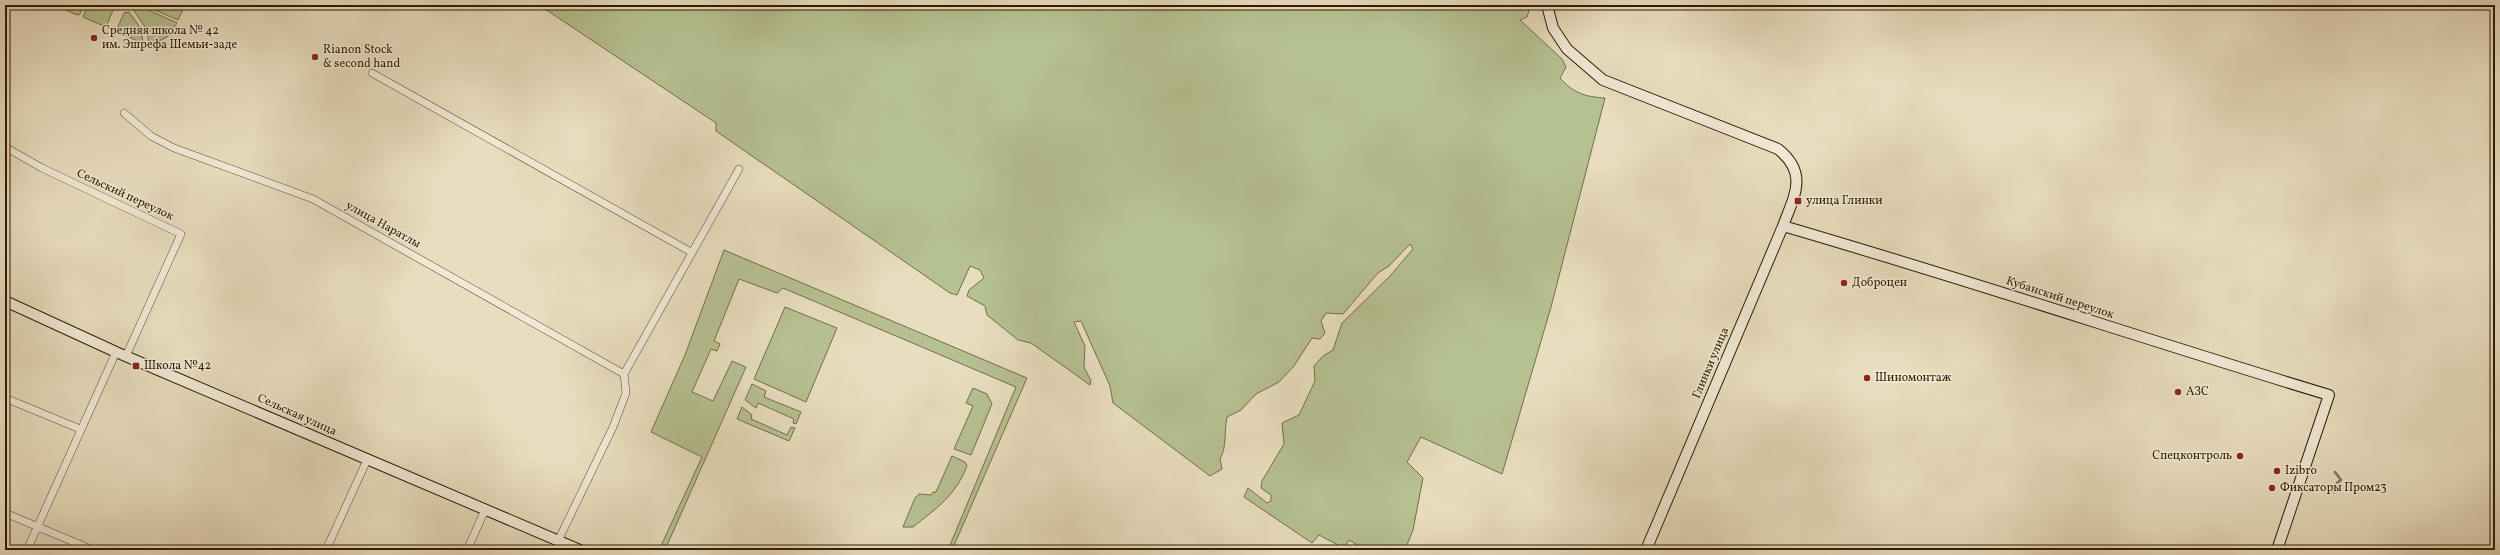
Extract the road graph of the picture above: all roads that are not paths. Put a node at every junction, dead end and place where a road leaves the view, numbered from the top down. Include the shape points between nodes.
1 (1548, 5) edge
2 (372, 73) dead end
3 (124, 113) dead end
4 (5, 147) edge
5 (739, 169) dead end
6 (1783, 226) junction
7 (692, 252) junction
8 (5, 301) edge
9 (116, 352) junction
10 (126, 356) junction
11 (624, 374) junction
12 (5, 398) edge
13 (80, 429) junction
14 (367, 460) junction
15 (484, 510) junction
16 (5, 513) edge
17 (37, 526) junction
18 (558, 541) junction
19 (27, 550) edge
20 (94, 550) edge
21 (326, 550) edge
22 (467, 550) edge
23 (580, 550) edge
24 (1646, 550) edge
25 (2277, 550) edge

1 - 6 main road, Глинки улица via 1553,28 1560,39 1576,59 1598,76 1638,95 1778,150 1794,165 1798,186
2 - 7 street
3 - 11 street, улица Наратлы via 151,136 174,148 313,199
4 - 10 street, Сельский переулок via 42,168 181,234
5 - 7 street
6 - 24 main road, Глинки улица
6 - 25 main road, Кубанский переулок via 2329,395
7 - 11 street
8 - 9 main road, Сельская улица
9 - 10 main road, Сельская улица
9 - 13 street
10 - 14 main road, Сельская улица
11 - 18 street via 626,393 613,427
12 - 13 street
13 - 17 street
14 - 15 main road, Сельская улица
14 - 21 street
15 - 18 main road, Сельская улица
15 - 22 street
16 - 17 street
17 - 19 street
17 - 20 street
18 - 23 main road, Сельская улица

